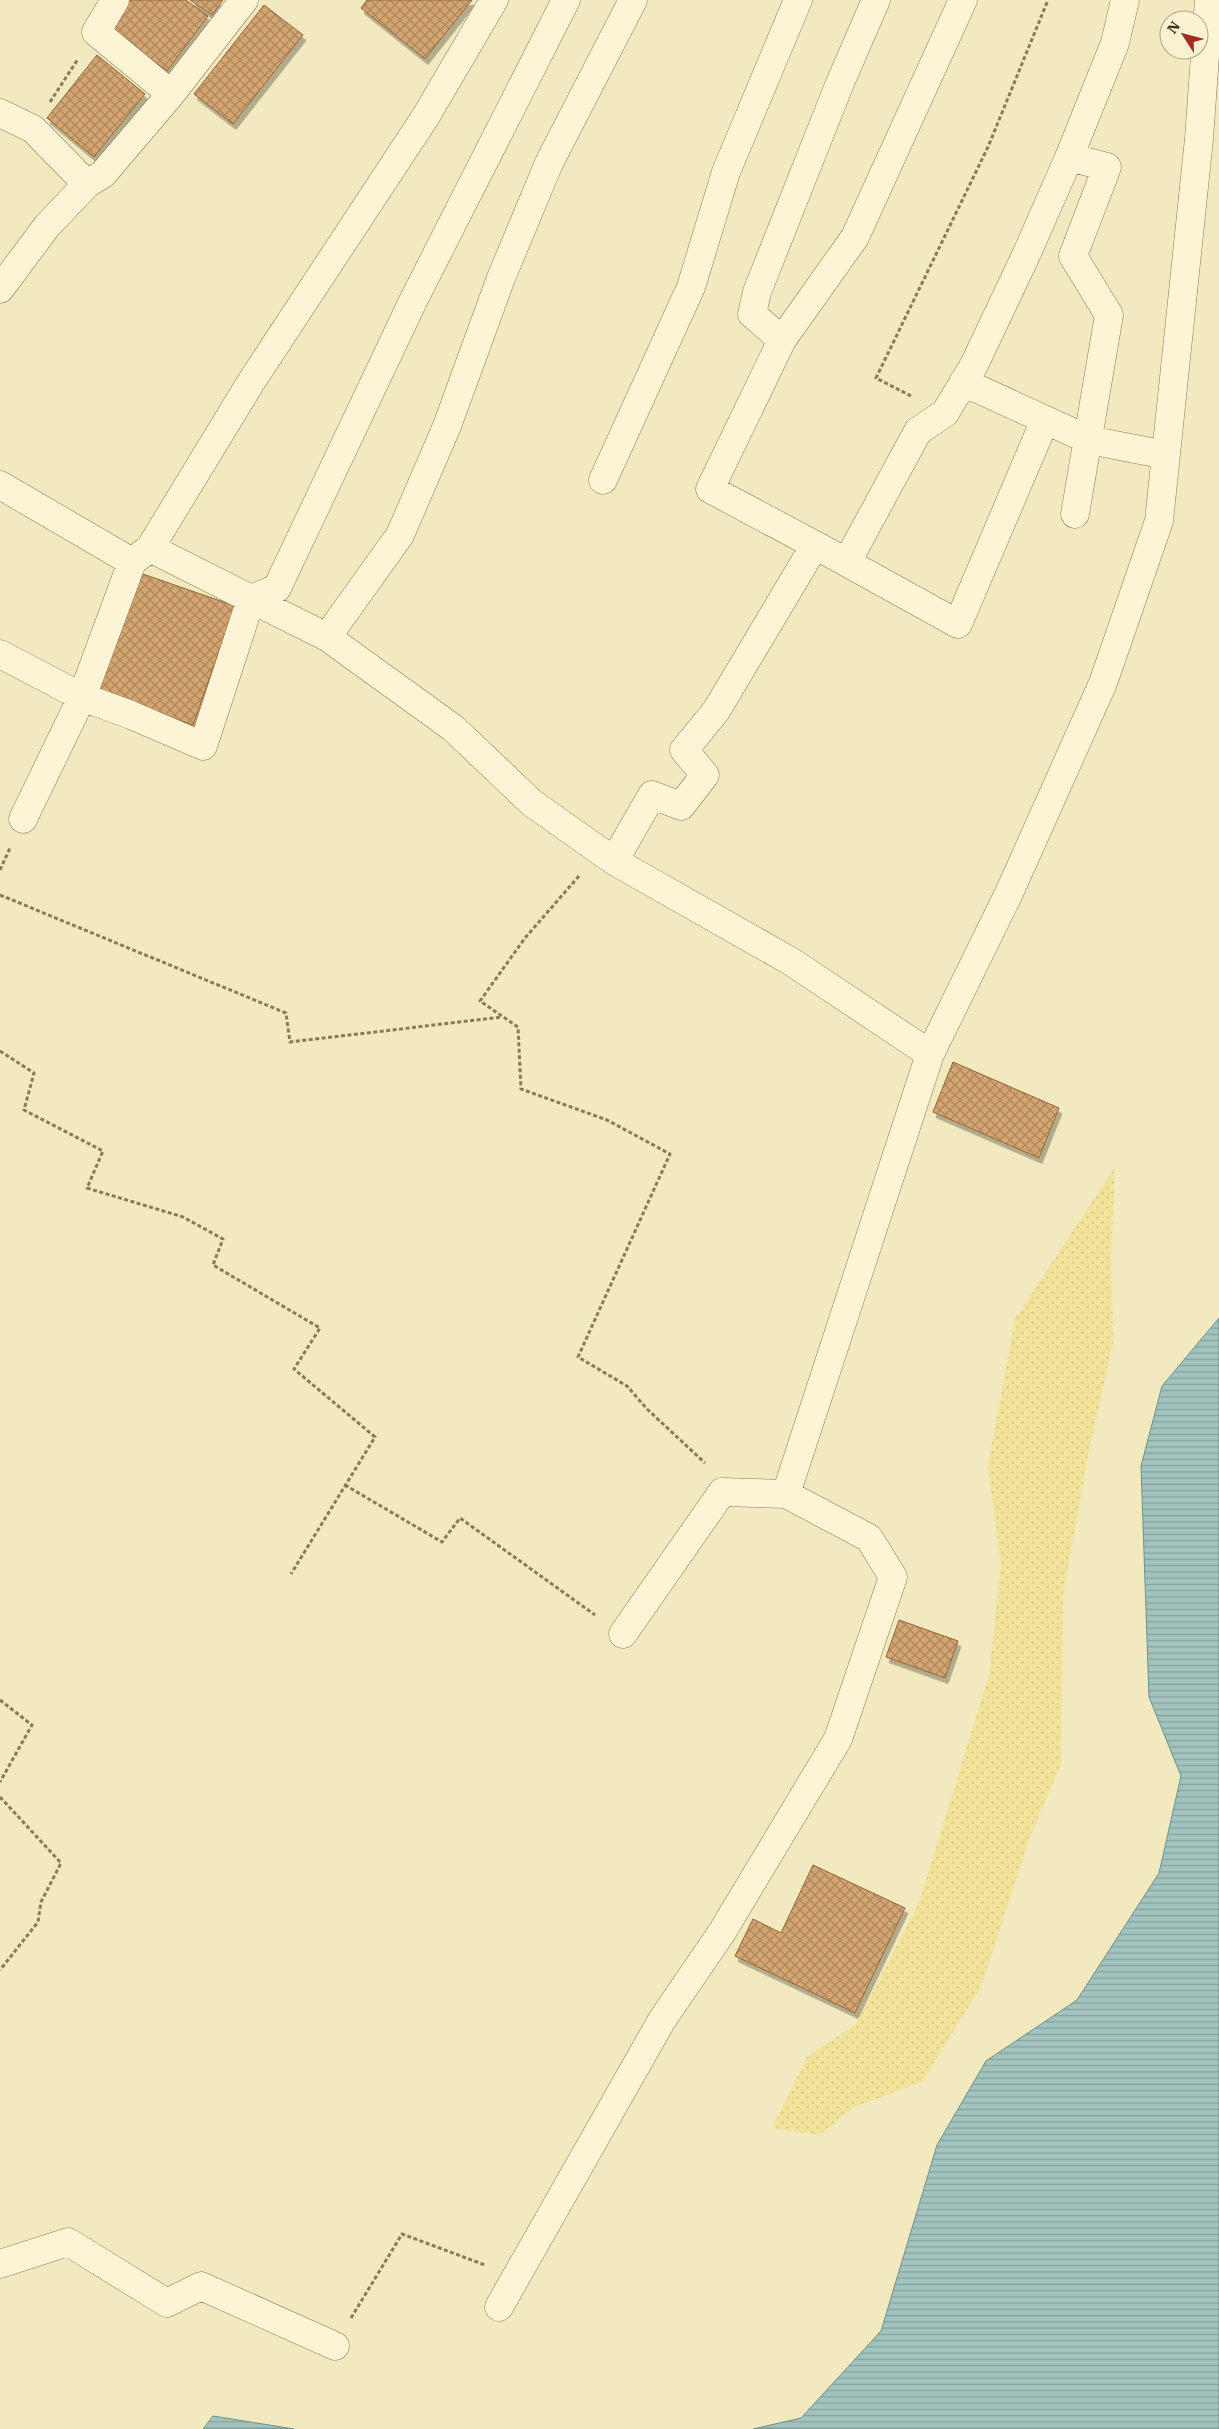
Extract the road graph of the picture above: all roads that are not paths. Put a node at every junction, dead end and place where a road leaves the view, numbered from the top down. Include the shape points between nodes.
1 (244, 0) edge
2 (494, 0) edge
3 (566, 0) edge
4 (633, 0) edge
5 (798, 0) edge
6 (876, 0) edge
7 (963, 0) edge
8 (1125, 0) edge
9 (1208, 0) edge
10 (113, 1) edge
11 (171, 94) junction
12 (0, 113) edge
13 (1069, 157) junction
14 (87, 184) junction
15 (0, 289) edge
16 (782, 340) junction
17 (963, 382) junction
18 (1045, 420) junction
19 (1089, 440) junction
20 (1166, 455) junction
21 (603, 480) dead end
22 (0, 485) edge
23 (1076, 514) dead end
24 (815, 545) junction
25 (141, 555) junction
26 (846, 562) junction
27 (251, 599) junction
28 (327, 637) junction
29 (0, 654) edge
30 (82, 697) junction
31 (23, 819) dead end
32 (607, 856) junction
33 (930, 1054) junction
34 (786, 1494) junction
35 (623, 1634) road end
36 (0, 2264) edge
37 (499, 2307) dead end
38 (335, 2346) road end

1 - 11 street
2 - 25 street via 426,116
3 - 27 street via 413,301 277,588
4 - 28 street via 548,163 501,278 447,426 400,535
5 - 21 street via 726,172 691,287
6 - 16 street via 757,292 752,314
7 - 16 street via 855,237
8 - 13 street via 1116,43
9 - 20 street via 1199,139
10 - 11 street via 96,32
11 - 14 street via 102,174
12 - 14 street via 33,129
13 - 17 street via 1027,253
13 - 19 street via 1107,167 1073,256 1109,315
14 - 15 street via 47,226
16 - 24 street via 710,489
17 - 18 street
17 - 26 street via 945,413 918,431
18 - 19 street
18 - 26 street via 958,624
19 - 20 street
19 - 23 street
20 - 33 street via 1159,521 1103,682 1009,893
22 - 25 street
24 - 26 street
24 - 32 street via 716,711 684,750 705,775 680,806 652,795
25 - 27 street
25 - 30 street
27 - 28 street
27 - 30 street via 203,746
28 - 32 street via 453,728 532,803
29 - 30 street
30 - 31 street
32 - 33 street via 792,962
33 - 34 street
34 - 35 street via 722,1492
34 - 37 street via 869,1538 892,1577 838,1739 722,1932 662,2020
36 - 38 street via 68,2242 167,2303 201,2286

